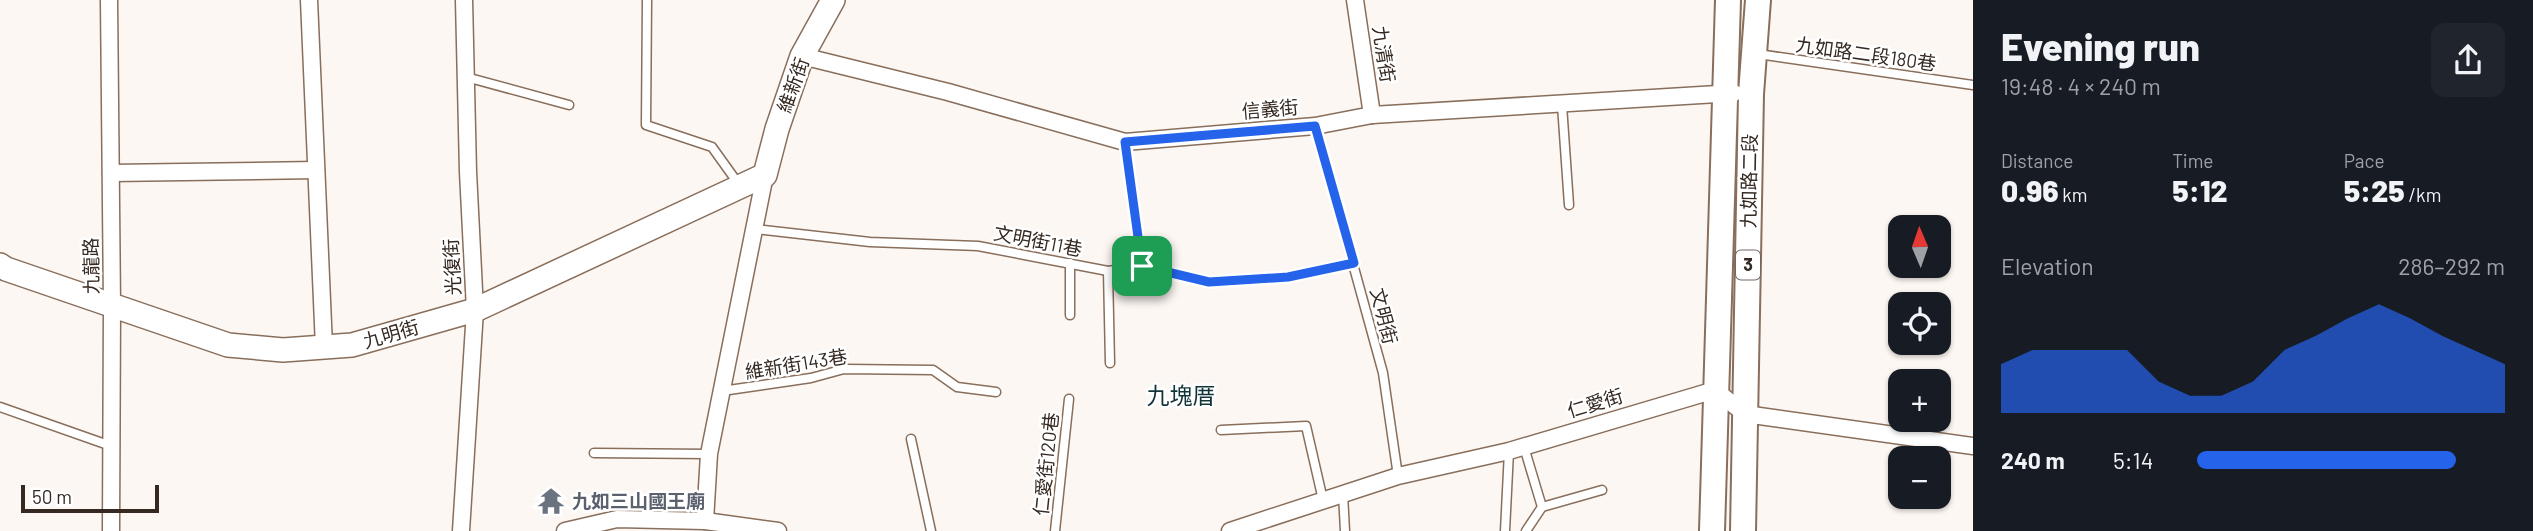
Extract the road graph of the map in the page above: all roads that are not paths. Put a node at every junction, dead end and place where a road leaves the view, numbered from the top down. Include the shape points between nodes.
1 (109, 0) edge
2 (309, 0) edge
3 (464, 0) edge
4 (648, 0) edge
5 (833, 0) edge
6 (1354, 0) edge
7 (1728, 0) edge
8 (1758, 0) edge
9 (1754, 54) junction
10 (802, 56) junction
11 (466, 78) junction
12 (1973, 85) edge
13 (1724, 92) junction
14 (1751, 94) junction
15 (569, 105) dead end
16 (1562, 105) junction
17 (1373, 115) junction
18 (1315, 126) junction
19 (1125, 142) junction
20 (316, 170) junction
21 (111, 173) junction
22 (765, 175) junction
23 (741, 187) junction
24 (1569, 205) dead end
25 (754, 229) junction
26 (1070, 263) junction
27 (1354, 263) junction
28 (1142, 266) junction
29 (2, 270) edge
30 (1108, 271) junction
31 (112, 306) junction
32 (475, 310) junction
33 (1070, 315) dead end
34 (324, 347) junction
35 (1110, 363) dead end
36 (1715, 390) junction
37 (722, 391) junction
38 (996, 392) dead end
39 (1069, 400) dead end
40 (0, 407) edge
41 (1745, 414) junction
42 (1221, 430) dead end
43 (911, 439) dead end
44 (111, 446) junction
45 (1973, 446) edge
46 (1517, 449) junction
47 (594, 453) dead end
48 (709, 454) junction
49 (1398, 476) junction
50 (1602, 490) dead end
51 (1343, 494) junction
52 (1323, 500) junction
53 (1542, 507) junction
54 (705, 521) junction
55 (663, 525) edge
56 (111, 531) edge
57 (461, 531) edge
58 (565, 531) edge
59 (778, 531) edge
60 (931, 531) edge
61 (1055, 531) edge
62 (1230, 531) edge
63 (1345, 531) edge
64 (1505, 531) edge
65 (1526, 531) edge
66 (1712, 531) edge
67 (1743, 531) edge

1 - 21 street, 九龍路
2 - 20 street
3 - 11 street, 光復街
4 - 23 lane via 646,125 712,147
5 - 10 street, 維新街
6 - 17 street, 九清街
7 - 13 main road, 九如路二段 / 3
8 - 9 main road, 九如路二段 / 3
9 - 12 lane, 九如路二段180巷
9 - 14 main road, 九如路二段 / 3
10 - 19 street, 信義街
10 - 22 street, 維新街
11 - 15 lane
11 - 32 street, 光復街
13 - 14 street, 信義街
13 - 16 street, 信義街
13 - 36 main road, 九如路二段 / 3
14 - 41 main road, 九如路二段 / 3
16 - 17 street, 信義街
16 - 24 lane
17 - 18 street, 信義街
18 - 19 street, 信義街
18 - 27 lane, 文明街
19 - 28 lane
20 - 21 street
20 - 34 street
21 - 31 street, 九龍路
22 - 23 street, 九明街
22 - 25 street
23 - 32 street, 九明街
25 - 26 lane, 文明街11巷 via 870,242 978,246
25 - 37 street
26 - 30 lane, 文明街11巷
26 - 33 lane
27 - 28 lane, 文明街11巷 via 1288,277 1209,282
27 - 49 lane, 文明街 via 1382,373
28 - 30 lane, 文明街11巷
29 - 31 street, 九明街
30 - 35 lane
31 - 34 street, 九明街 via 228,345 283,350
31 - 44 street, 九龍路
32 - 34 street, 九明街 via 352,345
32 - 57 street, 光復街
36 - 41 street
36 - 46 street, 仁愛街
36 - 66 main road, 九如路二段 / 3
37 - 38 lane, 維新街143巷 via 811,379 844,369 933,370 957,387
37 - 48 street
39 - 61 lane, 仁愛街120巷
40 - 44 lane
41 - 45 street
41 - 67 main road, 九如路二段 / 3
42 - 52 lane via 1306,426
43 - 60 lane
44 - 56 street, 九龍路
46 - 49 street, 仁愛街
46 - 53 lane
46 - 64 lane
47 - 48 lane
48 - 54 street
49 - 51 street, 仁愛街
50 - 53 lane
51 - 52 street, 仁愛街
51 - 63 lane
52 - 62 street, 仁愛街
53 - 65 lane
54 - 55 street
54 - 59 street
55 - 58 street via 617,519

